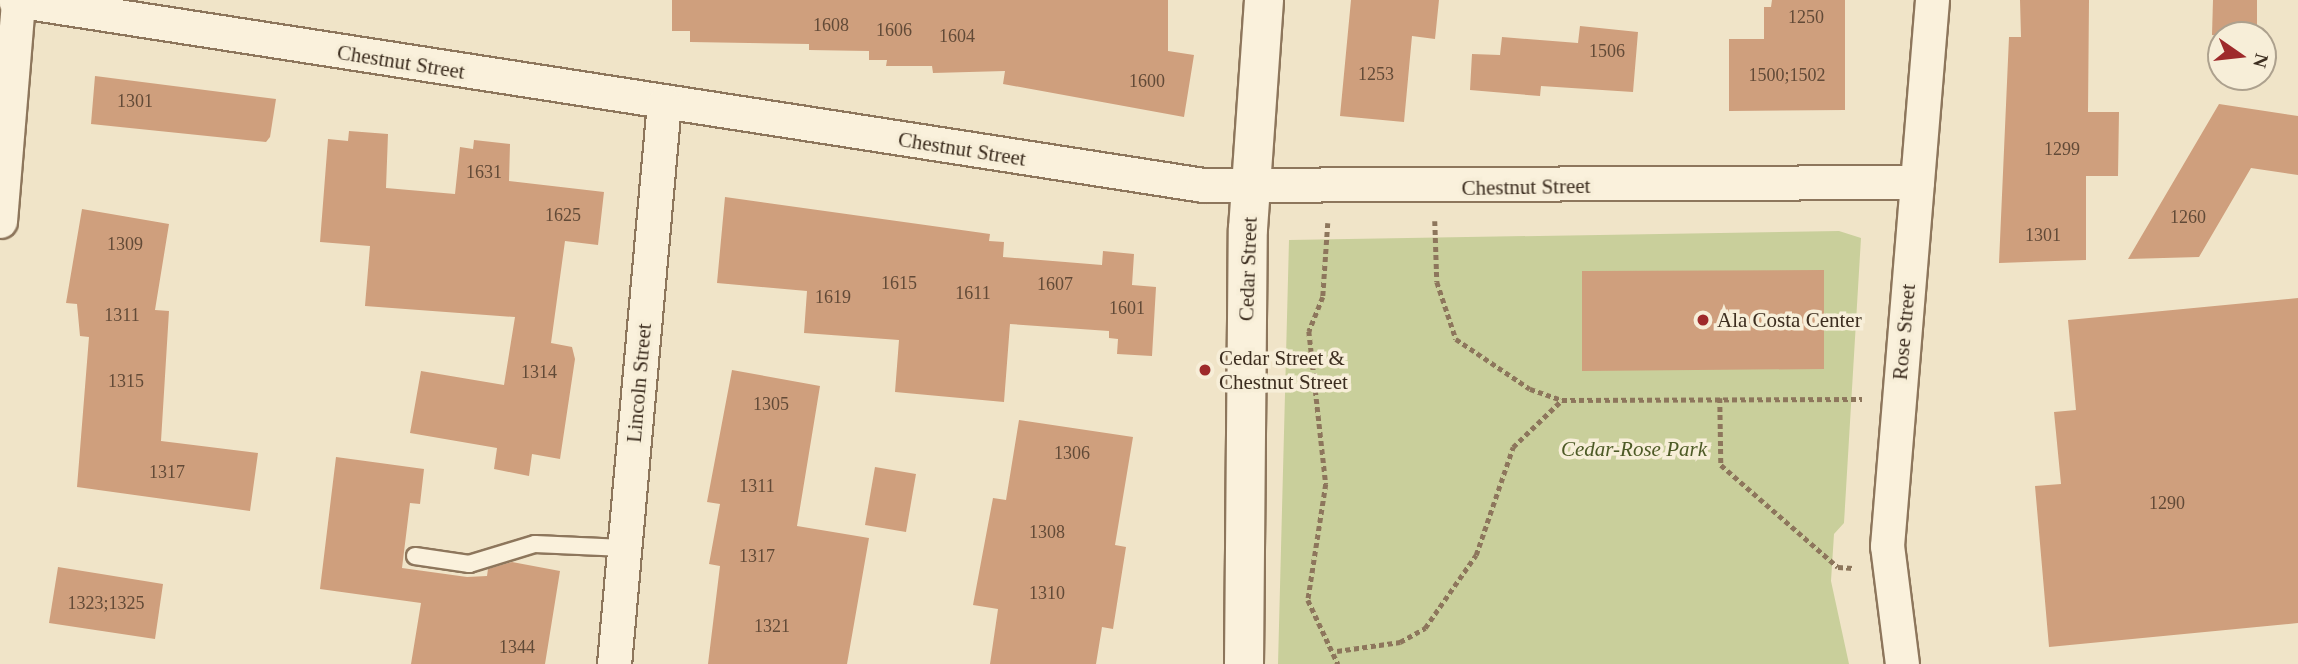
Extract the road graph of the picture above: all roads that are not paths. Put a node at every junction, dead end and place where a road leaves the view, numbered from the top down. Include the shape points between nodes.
1 (17, 0) edge
2 (1264, 0) edge
3 (1932, 0) edge
4 (664, 103) junction
5 (1917, 182) junction
6 (1250, 187) junction
7 (0, 221) edge
8 (624, 548) junction
9 (415, 556) dead end
10 (614, 664) edge
11 (1244, 664) edge
12 (1902, 664) edge

1 - 4 street, Chestnut Street
1 - 7 street
2 - 6 street, Cedar Street
3 - 5 street, Rose Street
4 - 6 street, Chestnut Street via 1188,184
4 - 8 street, Lincoln Street
5 - 6 street, Chestnut Street
5 - 12 street, Rose Street via 1888,570
6 - 11 street, Cedar Street
8 - 9 lane via 536,544 469,564
8 - 10 street, Lincoln Street

